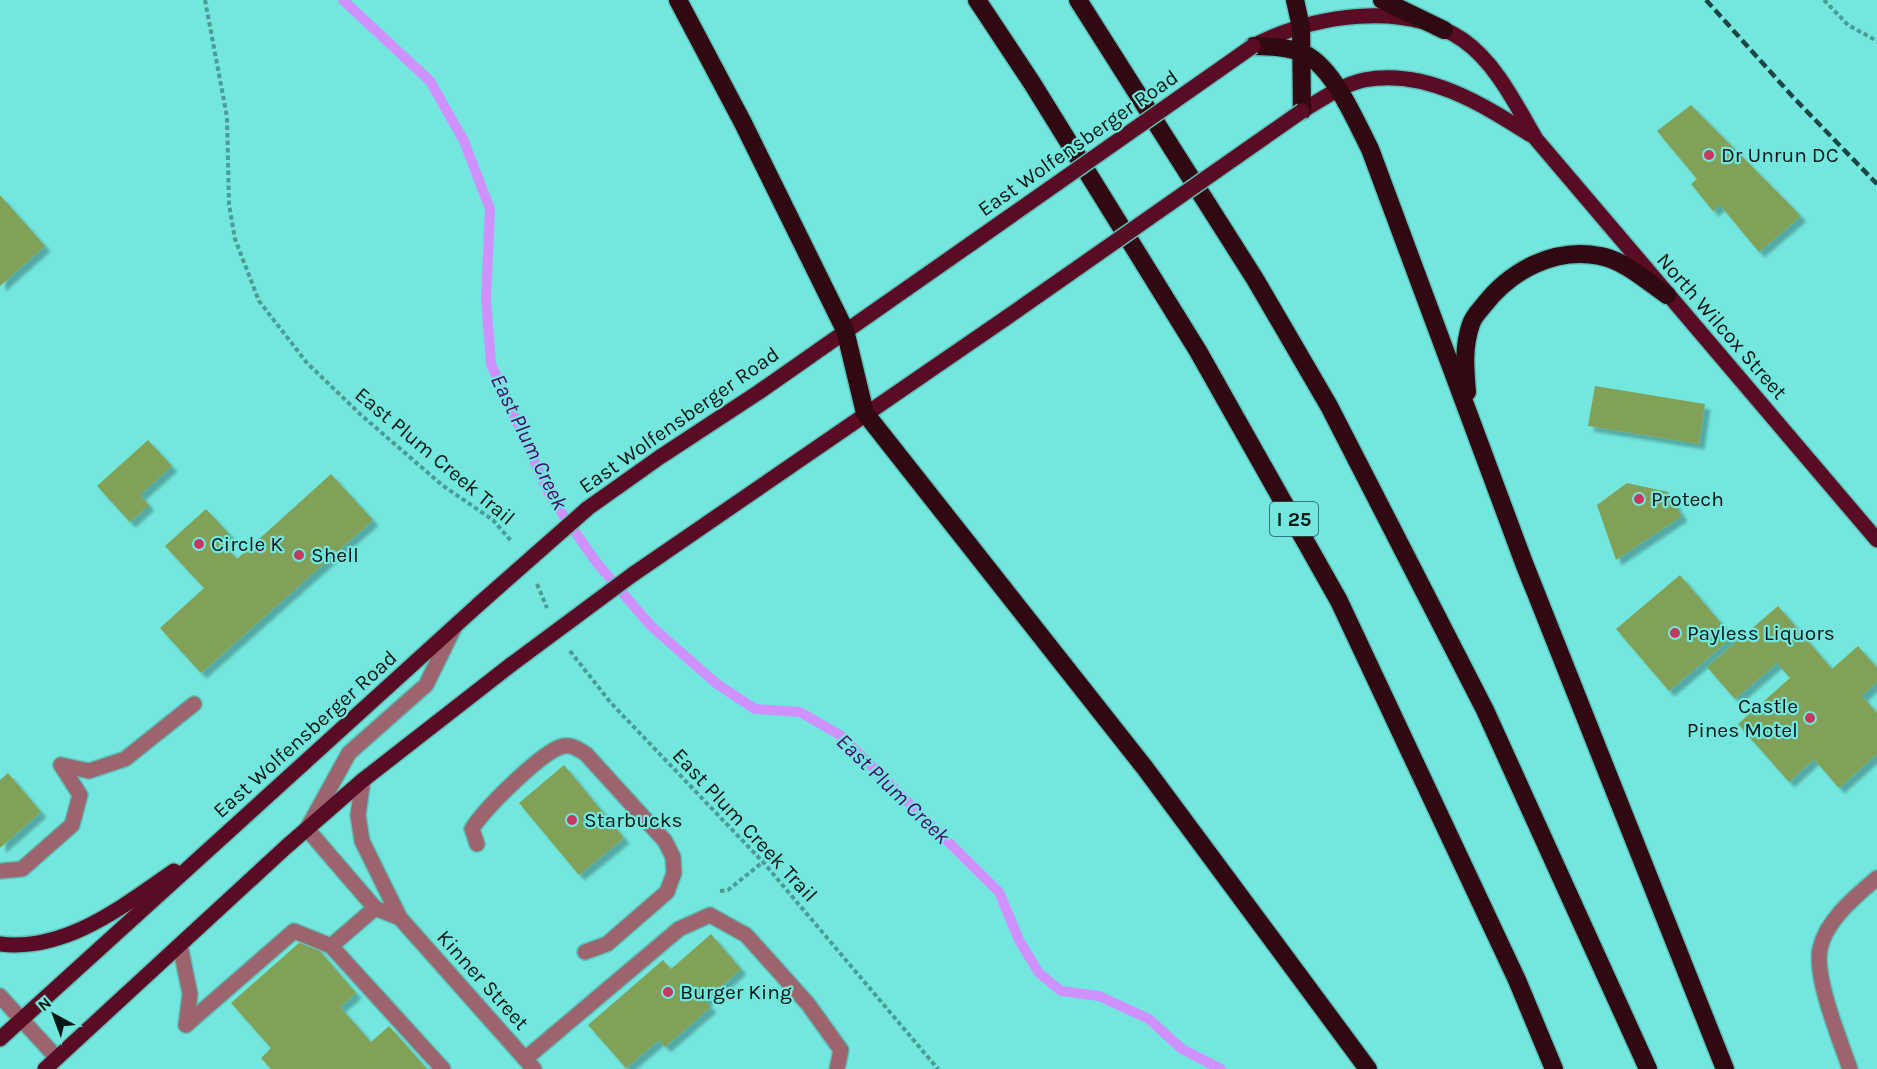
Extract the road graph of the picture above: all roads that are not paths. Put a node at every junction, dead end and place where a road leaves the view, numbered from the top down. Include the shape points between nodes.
1 (678, 0) edge
2 (977, 0) edge
3 (1078, 0) edge
4 (1295, 0) edge
5 (1382, 0) edge
6 (1301, 27) junction
7 (1444, 30) junction
8 (1253, 46) junction
9 (1302, 52) junction
10 (1339, 89) junction
11 (1302, 111) junction
12 (1536, 139) junction
13 (1667, 295) junction
14 (845, 330) junction
15 (865, 413) junction
16 (1468, 415) junction
17 (1877, 540) edge
18 (456, 625) junction
19 (194, 705) dead end
20 (363, 780) junction
21 (307, 829) junction
22 (223, 837) junction
23 (477, 844) dead end
24 (0, 871) edge
25 (1877, 878) edge
26 (375, 908) junction
27 (400, 918) junction
28 (0, 944) edge
29 (180, 945) junction
30 (332, 946) junction
31 (585, 951) dead end
32 (0, 996) edge
33 (22, 1020) junction
34 (0, 1039) edge
35 (57, 1058) junction
36 (529, 1064) edge
37 (45, 1069) edge
38 (443, 1069) edge
39 (837, 1069) edge
40 (1368, 1069) edge
41 (1554, 1069) edge
42 (1648, 1069) edge
43 (1725, 1069) edge
44 (1850, 1069) edge

1 - 14 highway
2 - 41 highway, I 25 via 1198,351 1339,601 1517,980
3 - 42 highway via 1255,279 1334,416 1485,710
4 - 6 highway
5 - 7 highway
6 - 7 main road, North Wilcox Street via 1359,16 1397,17
6 - 8 main road, East Wolfensberger Road via 1275,34
6 - 9 highway
7 - 12 main road, North Wilcox Street via 1463,40 1495,73
8 - 9 highway
8 - 14 main road, East Wolfensberger Road, bridge
9 - 10 highway
9 - 11 highway
10 - 11 main road
10 - 12 main road, North Wilcox Street via 1390,78 1419,82 1450,90 1488,108
10 - 16 highway via 1370,149
11 - 15 main road, bridge
12 - 13 main road, North Wilcox Street
13 - 16 highway via 1630,269 1602,256 1552,257 1522,270 1494,291 1471,321 1464,353
13 - 17 main road, North Wilcox Street
14 - 15 highway
14 - 18 main road, East Wolfensberger Road, bridge via 588,508
15 - 20 main road, bridge via 632,575
15 - 40 highway via 1145,768
16 - 43 highway
18 - 21 street via 426,685 349,753
18 - 22 main road, East Wolfensberger Road
19 - 24 street via 125,759 89,771 61,765 80,795 72,825 22,869
20 - 21 main road
20 - 27 street, Kinner Street via 358,814 362,841
21 - 26 street, Kinner Street
21 - 29 main road
22 - 28 main road via 89,926 37,944
22 - 33 main road, East Wolfensberger Road
23 - 31 street via 472,829 481,813 548,754 562,746 574,746 586,754 665,841 673,857 674,873 667,892 607,944
25 - 44 street via 1837,917 1820,950 1822,981
26 - 27 street, Kinner Street
26 - 30 street
27 - 36 street, Kinner Street
29 - 30 street via 190,994 186,1025 294,931
29 - 35 main road
30 - 38 street
32 - 33 street
33 - 34 main road, East Wolfensberger Road
33 - 35 street
35 - 37 main road
36 - 39 street via 660,944 679,929 710,915 746,935 808,1004 841,1050

